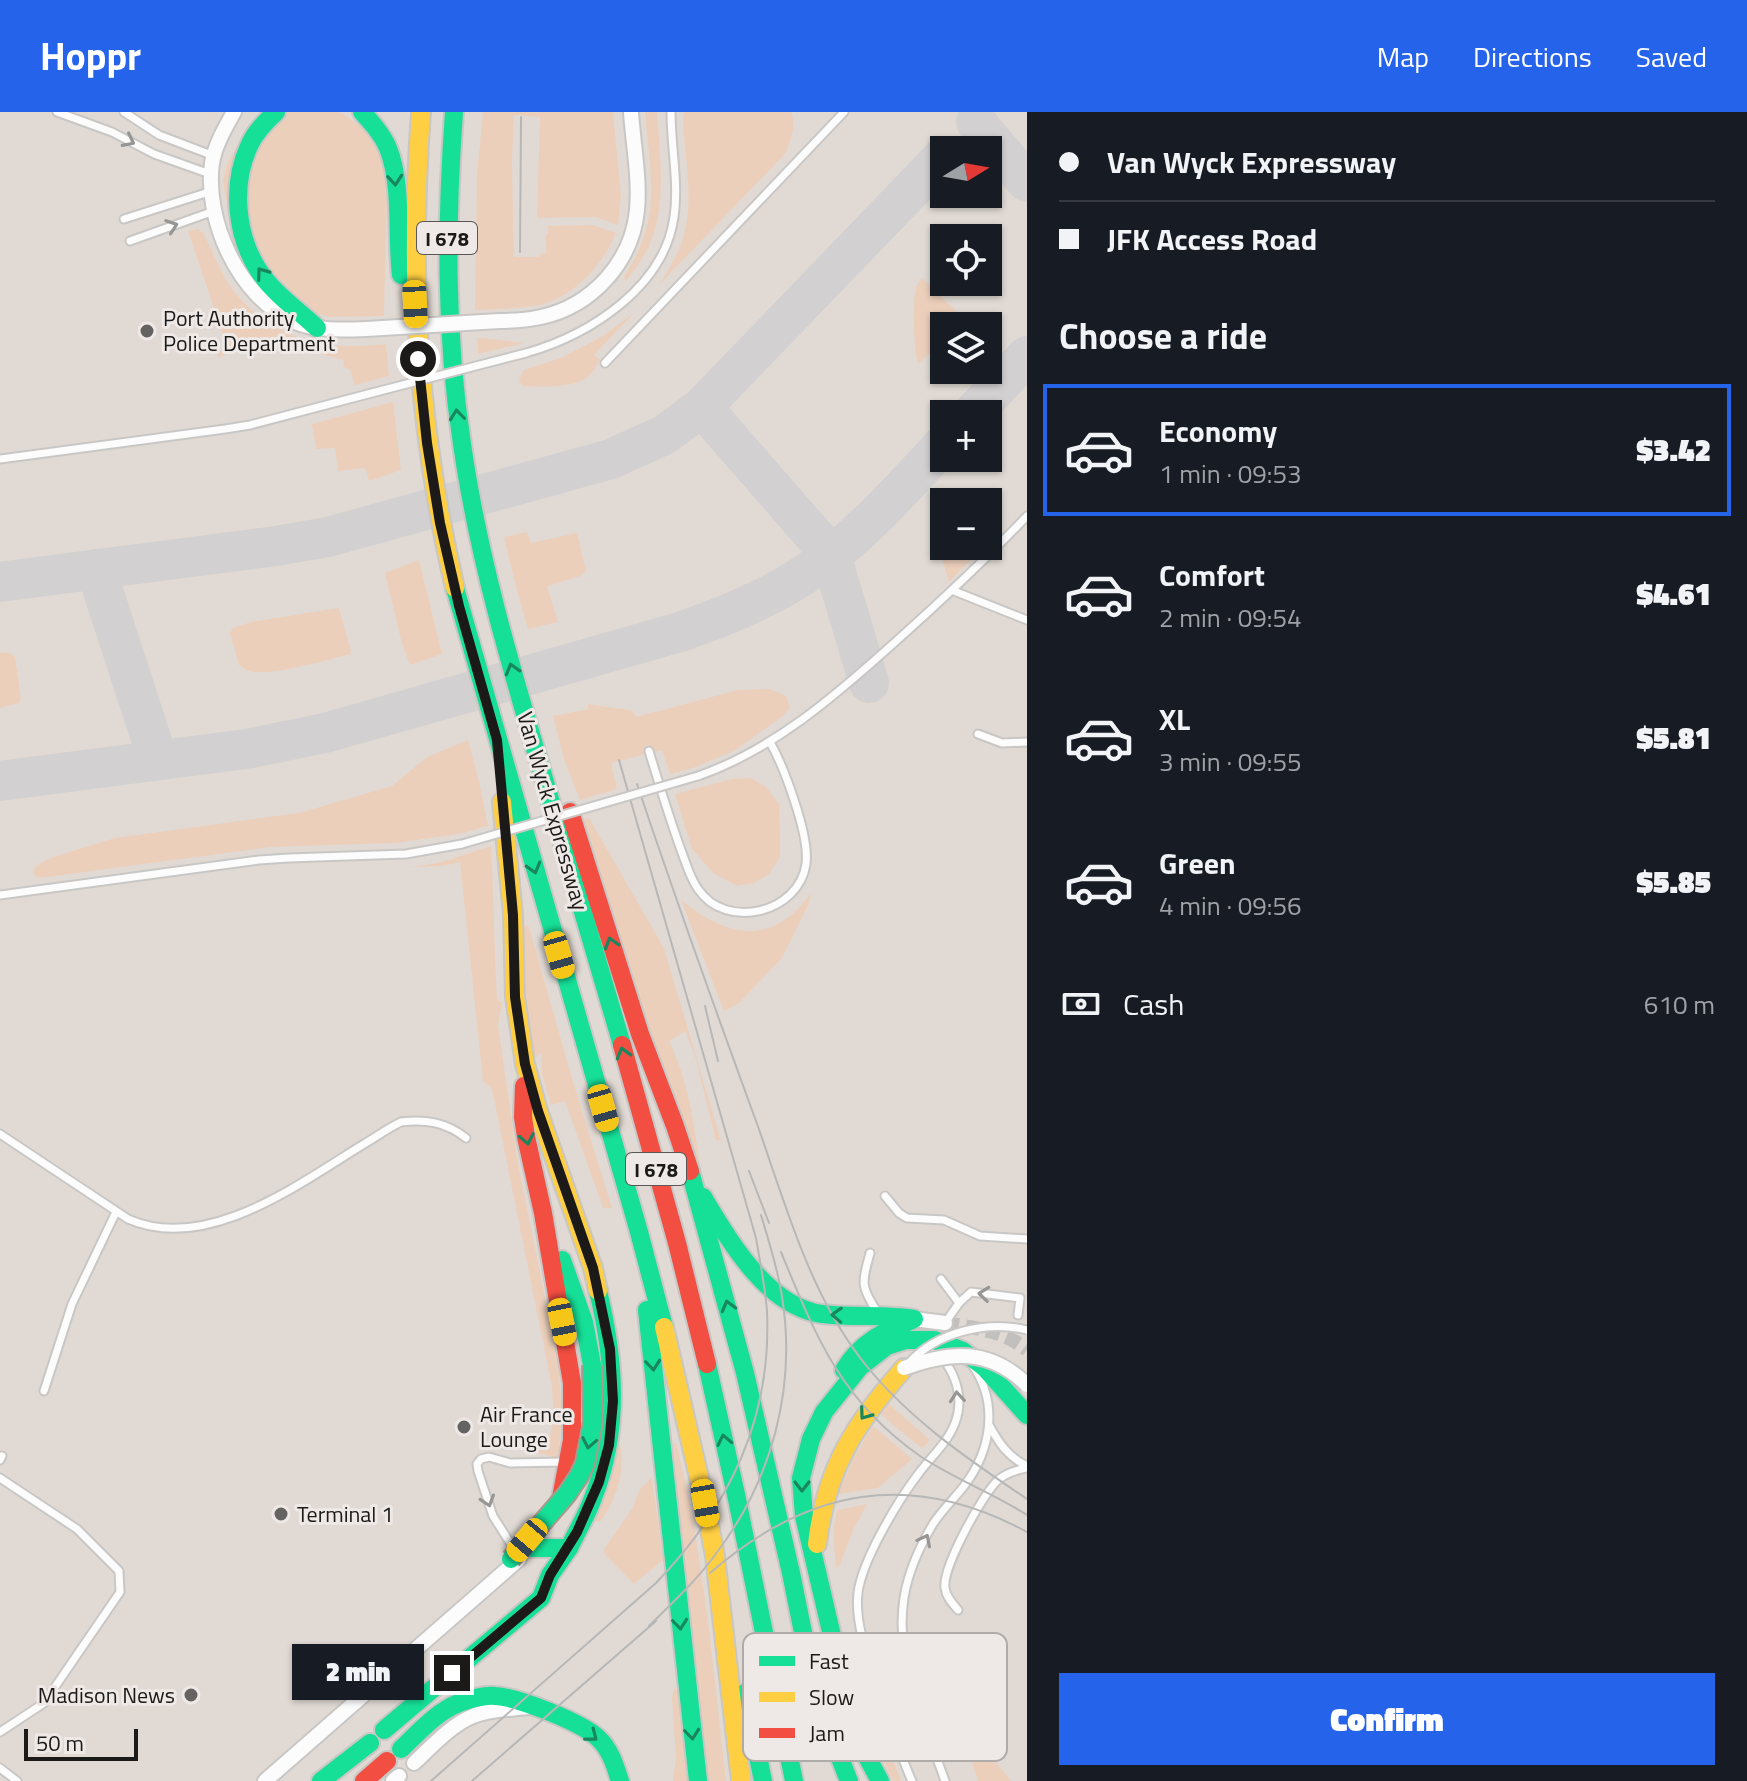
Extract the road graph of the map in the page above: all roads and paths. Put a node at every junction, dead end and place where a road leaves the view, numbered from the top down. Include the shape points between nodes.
1 (57, 112) edge
2 (124, 112) edge
3 (234, 112) edge
4 (276, 112) edge
5 (362, 112) edge
6 (421, 112) edge
7 (454, 112) edge
8 (470, 112) edge
9 (631, 112) edge
10 (671, 112) edge
11 (830, 112) edge
12 (844, 112) edge
13 (837, 120) junction
14 (214, 156) junction
15 (211, 174) junction
16 (212, 191) junction
17 (215, 211) junction
18 (124, 219) dead end
19 (130, 241) dead end
20 (447, 276) junction
21 (317, 328) junction
22 (418, 359) junction
23 (605, 363) dead end
24 (0, 459) edge
25 (1027, 516) edge
26 (954, 591) junction
27 (1027, 620) edge
28 (978, 734) dead end
29 (497, 740) junction
30 (770, 742) junction
31 (533, 744) junction
32 (1026, 744) edge
33 (649, 751) dead end
34 (0, 895) edge
35 (525, 1064) junction
36 (0, 1134) edge
37 (466, 1138) dead end
38 (691, 1175) junction
39 (885, 1196) dead end
40 (116, 1212) junction
41 (543, 1213) junction
42 (639, 1232) junction
43 (1027, 1239) edge
44 (870, 1253) dead end
45 (941, 1279) dead end
46 (959, 1303) junction
47 (879, 1315) junction
48 (1018, 1315) dead end
49 (914, 1319) junction
50 (945, 1323) joint
51 (1027, 1330) edge
52 (906, 1340) junction
53 (963, 1351) junction
54 (904, 1368) junction
55 (1027, 1385) edge
56 (44, 1391) dead end
57 (824, 1412) junction
58 (1027, 1415) edge
59 (989, 1425) junction
60 (569, 1462) junction
61 (1027, 1467) edge
62 (0, 1478) edge
63 (705, 1503) junction
64 (532, 1548) junction
65 (569, 1548) junction
66 (512, 1562) junction
67 (815, 1563) junction
68 (958, 1610) dead end
69 (764, 1633) edge
70 (803, 1633) edge
71 (831, 1633) edge
72 (863, 1633) edge
73 (902, 1633) edge
74 (743, 1685) edge
75 (539, 1708) junction
76 (0, 1732) edge
77 (737, 1747) junction
78 (400, 1758) junction
79 (759, 1761) edge
80 (790, 1761) edge
81 (841, 1761) edge
82 (869, 1761) edge
83 (905, 1761) edge
84 (938, 1761) edge
85 (0, 1768) edge
86 (17, 1781) edge
87 (262, 1781) edge
88 (321, 1781) edge
89 (364, 1781) edge
90 (620, 1781) edge
91 (698, 1781) edge
92 (733, 1781) edge
93 (741, 1781) edge
94 (763, 1781) edge
95 (794, 1781) edge
96 (849, 1781) edge
97 (880, 1781) edge
98 (912, 1781) edge
99 (945, 1781) edge

1 -> 15 lane
2 - 14 lane via 159,135
3 - 14 street
21 -> 4 main road via 259,271 241,227 238,202 244,159 265,120
5 -> 22 main road via 383,137 394,168 397,255
6 - 22 main road, Van Wyck Expressway / I 678 via 414,248
7 - 20 main road, Van Wyck Expressway / I 678
8 - 20 main road via 462,237
9 - 21 street, bridge via 638,199 632,236 600,286 569,308 540,318
10 - 24 lane, bridge via 671,234 659,260 631,294 598,322 526,353 250,425
11 - 13 lane
12 - 13 lane
13 - 23 lane
14 - 15 street
15 - 16 street
16 - 17 street
16 - 18 lane
19 -> 17 lane
17 - 21 street via 227,248 254,291 293,321
31 -> 20 main road, Van Wyck Expressway / I 678 via 470,501
22 - 29 main road, Van Wyck Expressway / I 678 via 440,523
25 - 26 lane
26 - 27 lane
26 - 30 lane
28 - 32 lane
29 - 35 main road via 512,890 515,997
29 -> 42 main road, Van Wyck Expressway / I 678
30 - 33 lane via 801,828 806,865 798,886 784,900 754,912 724,910 698,890
30 - 34 lane, bridge via 698,776 462,844 406,854 259,860
38 -> 31 main road via 637,1025 556,767
69 -> 31 main road, Van Wyck Expressway / I 678 via 692,1302
35 -> 41 main road via 523,1117
35 - 65 main road via 586,1243 610,1349 609,1445 593,1499
36 - 40 lane
37 - 40 lane via 442,1124 401,1122 258,1206 201,1226 164,1229
47 -> 38 main road via 818,1314 787,1300 726,1236
70 -> 38 main road via 745,1373
39 - 43 lane via 907,1218 951,1222 980,1236
40 - 56 lane via 72,1304
41 - 60 main road via 571,1366
41 -> 66 main road, bridge via 588,1338 592,1432 581,1473
42 - 63 main road, Van Wyck Expressway / I 678
42 -> 91 main road
44 - 47 lane via 864,1288
45 - 46 lane
48 -> 46 lane via 1020,1298 971,1292
46 - 50 lane
47 - 49 main road
49 - 50 street
49 - 57 main road via 860,1348
51 - 54 lane, bridge via 999,1326 959,1333 929,1346
52 - 53 main road via 934,1340
52 - 57 main road via 869,1358
72 -> 52 lane via 863,1574 889,1519 950,1434 958,1414 956,1382 938,1354
53 - 58 main road
53 - 59 lane via 986,1393
54 - 55 street, bridge via 945,1355 974,1356 1008,1369
54 -> 67 main road via 860,1421 835,1466 821,1513
57 -> 67 main road via 801,1478
59 - 61 lane via 1008,1454
73 -> 59 lane via 910,1571 941,1513 974,1471
60 - 64 main road via 553,1521
60 -> 66 lane via 510,1463 489,1457 477,1464 493,1516 512,1546
61 - 68 lane via 994,1484 958,1546 945,1584
62 - 76 lane via 77,1529 119,1571 120,1592 44,1703
63 - 74 main road
63 - 77 main road, Van Wyck Expressway / I 678
64 - 65 main road
64 - 66 street
65 - 88 main road via 541,1598
66 - 87 street
67 - 71 main road
75 - 78 street via 473,1715
75 - 78 main road via 495,1696 455,1704 436,1717
75 -> 90 main road via 592,1733 605,1746
77 - 92 main road
77 - 93 main road, Van Wyck Expressway / I 678
78 - 89 main road
79 - 94 main road
95 -> 80 main road, Van Wyck Expressway / I 678
96 -> 81 main road
82 - 97 main road
98 -> 83 lane
99 -> 84 lane
85 - 86 lane

